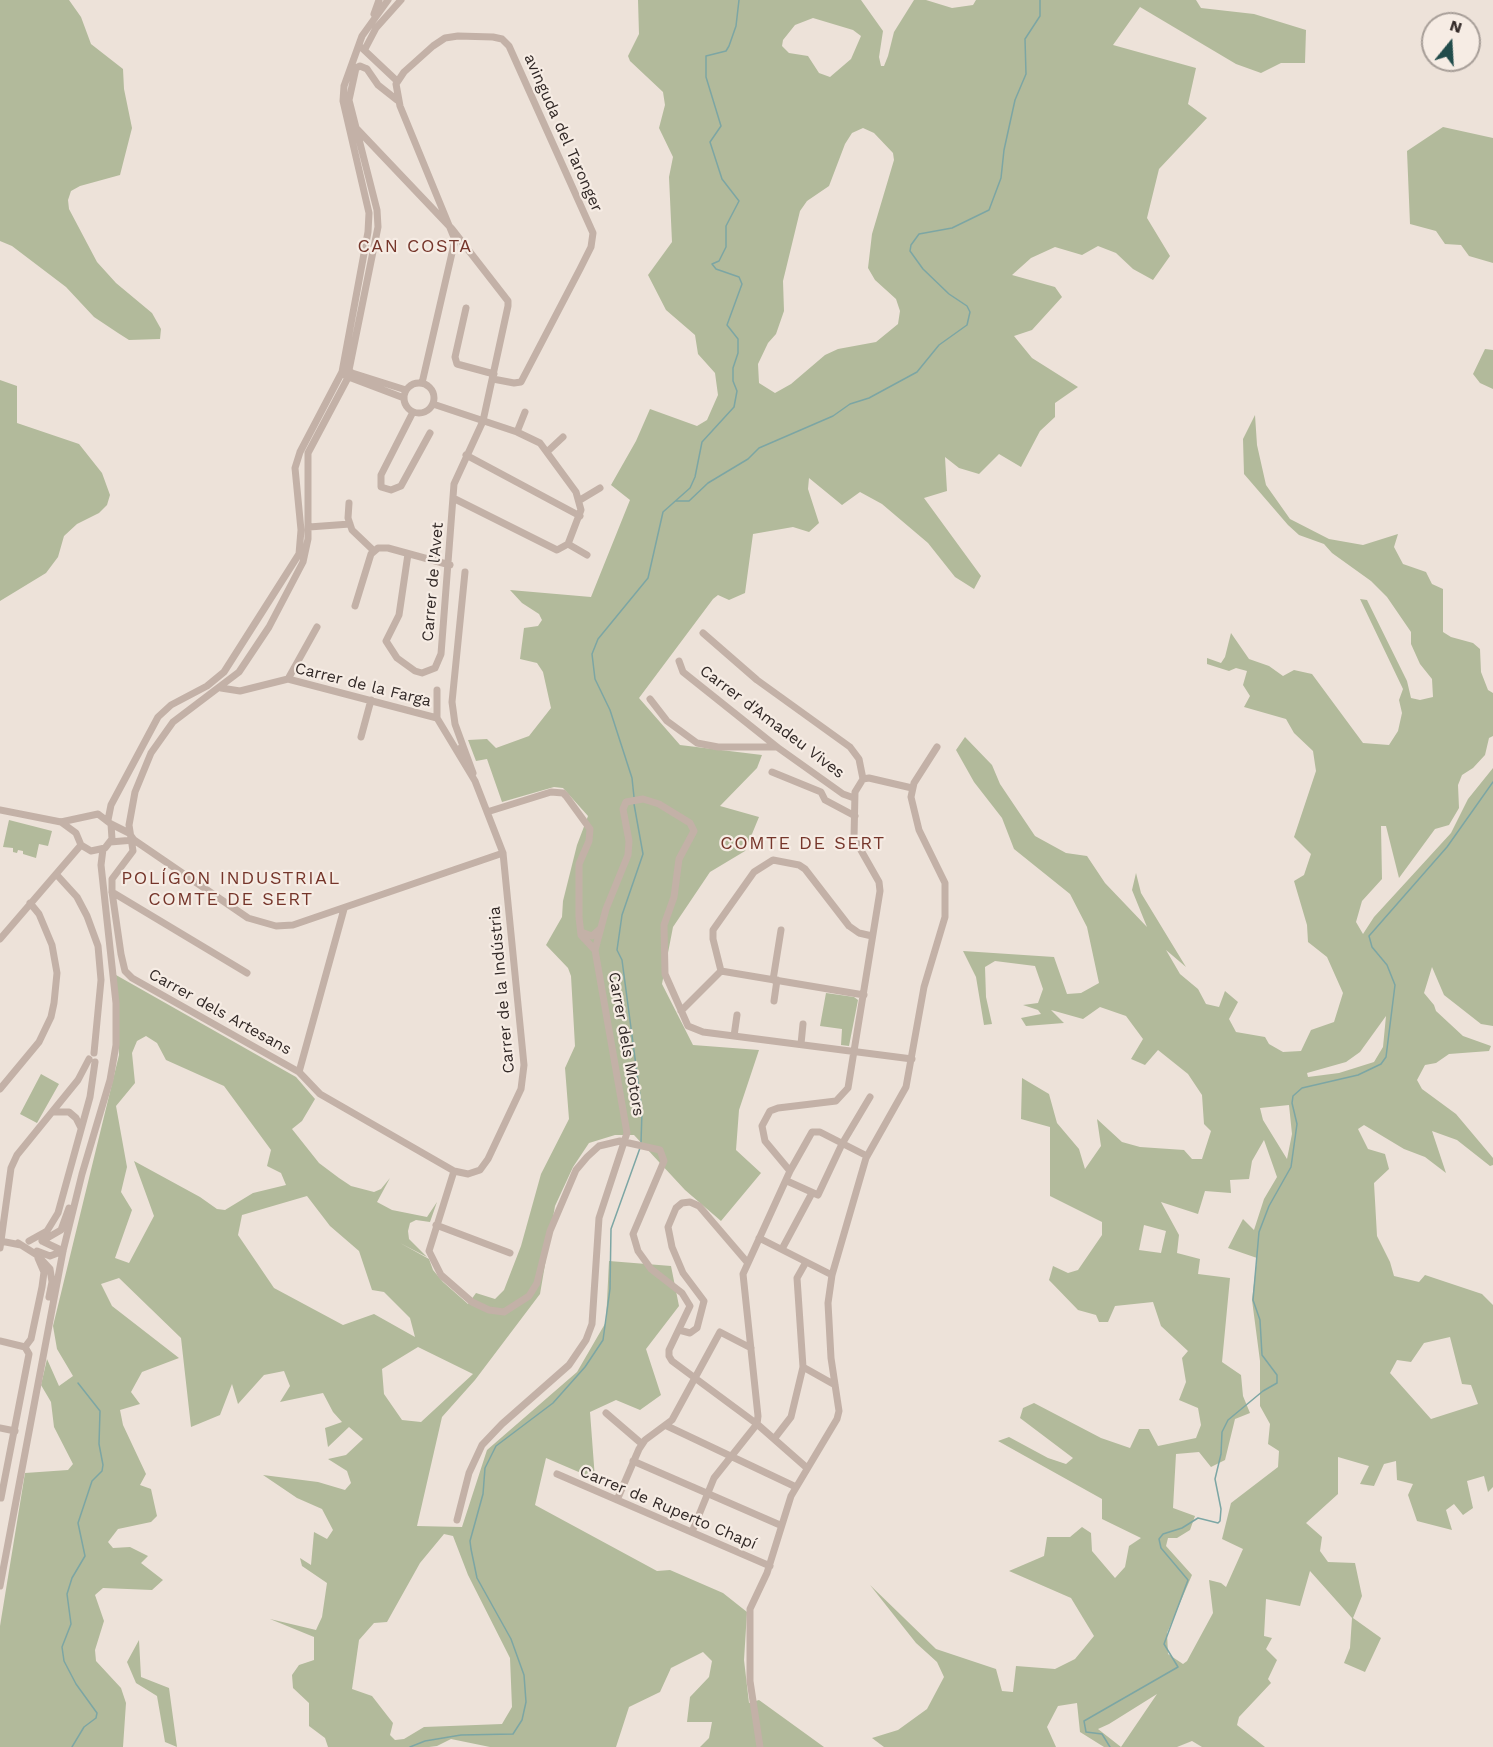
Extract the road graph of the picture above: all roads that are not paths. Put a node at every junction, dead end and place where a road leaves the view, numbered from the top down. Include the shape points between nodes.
1 (379, 0) edge
2 (388, 0) edge
3 (401, 0) edge
4 (372, 20) junction
5 (361, 48) junction
6 (377, 60) junction
7 (367, 69) junction
8 (397, 81) junction
9 (397, 100) junction
10 (357, 129) junction
11 (374, 147) junction
12 (362, 152) junction
13 (452, 229) junction
14 (466, 308) dead end
15 (348, 373) junction
16 (494, 376) junction
17 (422, 383) junction
18 (405, 394) junction
19 (433, 404) junction
20 (413, 412) junction
21 (525, 412) dead end
22 (483, 421) junction
23 (518, 432) junction
24 (430, 433) dead end
25 (563, 437) dead end
26 (548, 451) junction
27 (466, 455) junction
28 (600, 488) dead end
29 (453, 498) junction
30 (580, 500) junction
31 (349, 503) dead end
32 (580, 516) junction
33 (350, 524) junction
34 (305, 529) junction
35 (568, 544) junction
36 (374, 550) junction
37 (408, 554) junction
38 (587, 555) dead end
39 (450, 565) junction
40 (465, 572) dead end
41 (355, 606) dead end
42 (317, 627) dead end
43 (704, 633) dead end
44 (679, 661) dead end
45 (288, 679) junction
46 (221, 688) junction
47 (436, 690) dead end
48 (650, 699) dead end
49 (371, 700) junction
50 (436, 718) junction
51 (361, 737) dead end
52 (463, 746) junction
53 (777, 747) junction
54 (937, 747) dead end
55 (457, 751) junction
56 (772, 772) dead end
57 (863, 779) junction
58 (475, 781) junction
59 (912, 788) junction
60 (855, 798) junction
61 (111, 805) junction
62 (0, 810) edge
63 (486, 812) junction
64 (98, 814) junction
65 (855, 816) junction
66 (82, 819) junction
67 (61, 822) junction
68 (110, 822) junction
69 (76, 834) junction
70 (134, 840) junction
71 (110, 842) junction
72 (81, 845) junction
73 (103, 849) junction
74 (91, 850) junction
75 (503, 853) junction
76 (101, 865) junction
77 (56, 873) junction
78 (112, 892) junction
79 (30, 903) junction
80 (344, 909) junction
81 (601, 928) junction
82 (781, 930) dead end
83 (580, 932) junction
84 (872, 936) junction
85 (0, 939) edge
86 (595, 950) junction
87 (722, 971) junction
88 (247, 973) dead end
89 (775, 980) junction
90 (864, 995) junction
91 (774, 1001) dead end
92 (681, 1011) junction
93 (737, 1015) dead end
94 (803, 1024) dead end
95 (734, 1036) junction
96 (801, 1044) junction
97 (854, 1051) junction
98 (912, 1059) junction
99 (92, 1060) junction
100 (298, 1072) junction
101 (1, 1087) edge
102 (870, 1097) dead end
103 (54, 1112) junction
104 (81, 1129) junction
105 (624, 1142) junction
106 (842, 1144) junction
107 (867, 1156) junction
108 (454, 1171) junction
109 (790, 1171) junction
110 (82, 1174) junction
111 (787, 1181) junction
112 (812, 1193) junction
113 (436, 1224) junction
114 (759, 1238) junction
115 (30, 1241) junction
116 (42, 1242) junction
117 (18, 1243) junction
118 (0, 1244) edge
119 (782, 1249) junction
120 (63, 1251) junction
121 (510, 1253) dead end
122 (38, 1255) junction
123 (747, 1262) junction
124 (806, 1262) junction
125 (832, 1275) junction
126 (48, 1326) junction
127 (679, 1330) junction
128 (0, 1341) edge
129 (26, 1347) junction
130 (751, 1348) junction
131 (803, 1367) junction
132 (695, 1377) junction
133 (835, 1385) junction
134 (606, 1413) dead end
135 (757, 1424) junction
136 (667, 1426) junction
137 (0, 1428) edge
138 (15, 1431) junction
139 (774, 1439) junction
140 (642, 1444) junction
141 (731, 1456) junction
142 (633, 1461) junction
143 (807, 1468) junction
144 (557, 1474) dead end
145 (2, 1486) edge
146 (796, 1487) junction
147 (707, 1493) junction
148 (0, 1498) edge
149 (617, 1500) junction
150 (0, 1505) edge
151 (457, 1520) dead end
152 (780, 1525) junction
153 (692, 1532) junction
154 (770, 1566) junction
155 (0, 1586) edge
156 (760, 1747) edge

1 - 4 street
2 - 4 street
3 - 5 street
4 - 5 street
5 - 6 street
5 - 15 street via 344,86 343,101 369,222 345,358
6 - 7 street
6 - 8 street
7 - 9 street via 378,86
7 - 10 street via 357,66 351,82 350,100
8 - 9 street
8 - 16 street, avinguda del Taronger via 445,38 502,39 512,53 593,233 588,254 521,382
9 - 13 street
10 - 11 street
10 - 12 street
11 - 12 street
11 - 13 street
12 - 15 street via 378,227
13 - 16 street, Carrer de l'Avet via 508,301
13 - 17 street via 455,240
14 - 16 street via 455,357 458,364
15 - 18 street
15 - 34 street via 308,453
15 - 34 street via 335,389 297,460 295,476
16 - 22 street, Carrer de l'Avet
17 - 18 street via 413,384
17 - 19 street via 432,391
18 - 20 street via 406,405
19 - 20 street via 426,411
19 - 22 street
20 - 24 street via 381,475 381,487 391,490 402,486
21 - 23 street
22 - 23 street
22 - 27 street, Carrer de l'Avet
23 - 26 street
25 - 26 street
26 - 30 street
27 - 29 street, Carrer de l'Avet via 456,477
27 - 32 street
28 - 30 street
29 - 35 street via 550,548 557,550
29 - 39 street, Carrer de l'Avet
30 - 32 street
31 - 33 street
32 - 35 street
33 - 34 street
33 - 36 street
34 - 46 street via 305,556 294,579 260,641 239,672
34 - 61 street via 296,562 231,663 216,679 158,717
35 - 38 street
36 - 37 street via 388,548
36 - 41 street
37 - 39 street
37 - 39 street, Carrer de l'Avet via 399,615 386,641 397,658 416,671 429,671 439,662
40 - 52 street, Carrer de la Indústria via 452,702
42 - 45 street
43 - 57 street via 757,680 845,742 859,759
44 - 53 street, Carrer d'Amadeu Vives via 683,672
45 - 46 street, Carrer de la Farga via 240,691
45 - 49 street, Carrer de la Farga
46 - 70 street via 173,722 150,753 135,792 129,828
47 - 50 street, Carrer de la Farga
48 - 53 street via 667,721 698,744
49 - 50 street, Carrer de la Farga
49 - 51 street
50 - 55 street, Carrer de la Indústria
52 - 55 street
52 - 58 street, Carrer de la Indústria
53 - 60 street, Carrer d'Amadeu Vives via 843,794
54 - 59 street
55 - 58 street, Carrer de la Indústria
56 - 65 street via 821,792 825,800
57 - 59 street via 879,778
57 - 60 street
58 - 63 street, Carrer de la Indústria
59 - 98 street via 916,822 943,877 947,898 924,987
60 - 65 street
61 - 64 street
61 - 68 street
62 - 67 street
63 - 75 street, Carrer de la Indústria
63 - 83 street via 551,792 566,796 587,823 591,835 579,864
64 - 66 street
64 - 68 street
65 - 84 street via 854,838 879,882
66 - 67 street
66 - 69 street
67 - 69 street
68 - 70 street
68 - 71 street
69 - 72 street
70 - 71 street
70 - 78 street via 133,851 112,879
70 - 80 street via 257,922 293,925
71 - 73 street
72 - 74 street
72 - 77 street
73 - 74 street
73 - 76 street
74 - 76 street
75 - 80 street
75 - 108 street, Carrer de la Indústria via 524,1077 483,1166 468,1174
76 - 110 street via 116,1003 116,1045 110,1080
77 - 79 street
77 - 99 street via 82,906 98,946 101,980 94,1053 98,1056
78 - 88 street
78 - 100 street, Carrer dels Artesans via 128,975
79 - 85 street
79 - 101 street via 52,945 57,973 55,996 51,1017 39,1042
80 - 100 street
81 - 83 street via 592,936
81 - 86 street
81 - 92 street via 628,855 624,804 651,801 690,823 694,831 679,859 674,897 664,925 665,974
82 - 89 street
83 - 86 street
84 - 87 street via 849,926 805,869 773,860 754,872 713,930
84 - 90 street
86 - 105 street, Carrer dels Motors via 627,1133
87 - 89 street
87 - 92 street
89 - 90 street
89 - 91 street
90 - 97 street
92 - 95 street via 694,1030
93 - 95 street
94 - 96 street
95 - 96 street
96 - 97 street
97 - 98 street
97 - 109 street via 844,1096 836,1101 778,1107 765,1118 762,1135
98 - 107 street via 904,1092
99 - 103 street
99 - 104 street
100 - 108 street via 320,1094
102 - 106 street
103 - 104 street via 73,1115
103 - 118 street via 10,1167
104 - 115 street via 54,1221 47,1231
105 - 113 street via 599,1146 579,1166 546,1241 537,1283 529,1296 504,1312 472,1302 441,1275 429,1251
105 - 127 street via 653,1147 663,1155 664,1161 633,1234 638,1251 651,1269 687,1298 689,1313
105 - 151 street, Carrer dels Motors via 599,1218 594,1315 586,1340 563,1371 486,1440 469,1473
106 - 107 street
106 - 109 street via 812,1132
106 - 112 street via 818,1195
107 - 125 street
108 - 113 street
109 - 111 street
110 - 116 street via 61,1230
110 - 120 street
111 - 112 street
111 - 114 street
112 - 119 street
113 - 121 street
114 - 119 street
114 - 123 street
115 - 116 street
115 - 117 street
116 - 120 street via 52,1243
117 - 118 street
117 - 120 street via 50,1256
117 - 122 street
119 - 124 street
120 - 126 street
122 - 126 street via 50,1269 52,1282
122 - 129 street via 44,1280
123 - 127 street via 699,1206 690,1202 676,1208 668,1235 676,1261 704,1301 697,1328 690,1333
123 - 130 street via 743,1274
124 - 125 street
124 - 131 street via 797,1278
125 - 133 street via 828,1303
126 - 155 street
127 - 132 street via 669,1356
128 - 129 street
129 - 138 street via 29,1354
130 - 132 street via 720,1332
130 - 135 street
131 - 133 street
131 - 139 street via 791,1417
132 - 135 street
132 - 136 street
133 - 143 street via 837,1419
134 - 140 street
135 - 139 street
135 - 141 street
136 - 140 street
136 - 141 street
137 - 138 street
138 - 145 street
139 - 143 street
140 - 142 street
141 - 146 street
141 - 147 street
142 - 147 street
142 - 149 street
143 - 146 street
144 - 149 street, Carrer de Ruperto Chapí
145 - 148 street
146 - 152 street
147 - 152 street
147 - 153 street
148 - 150 street
149 - 153 street, Carrer de Ruperto Chapí
152 - 154 street
153 - 154 street, Carrer de Ruperto Chapí
154 - 156 street via 750,1609 750,1681

